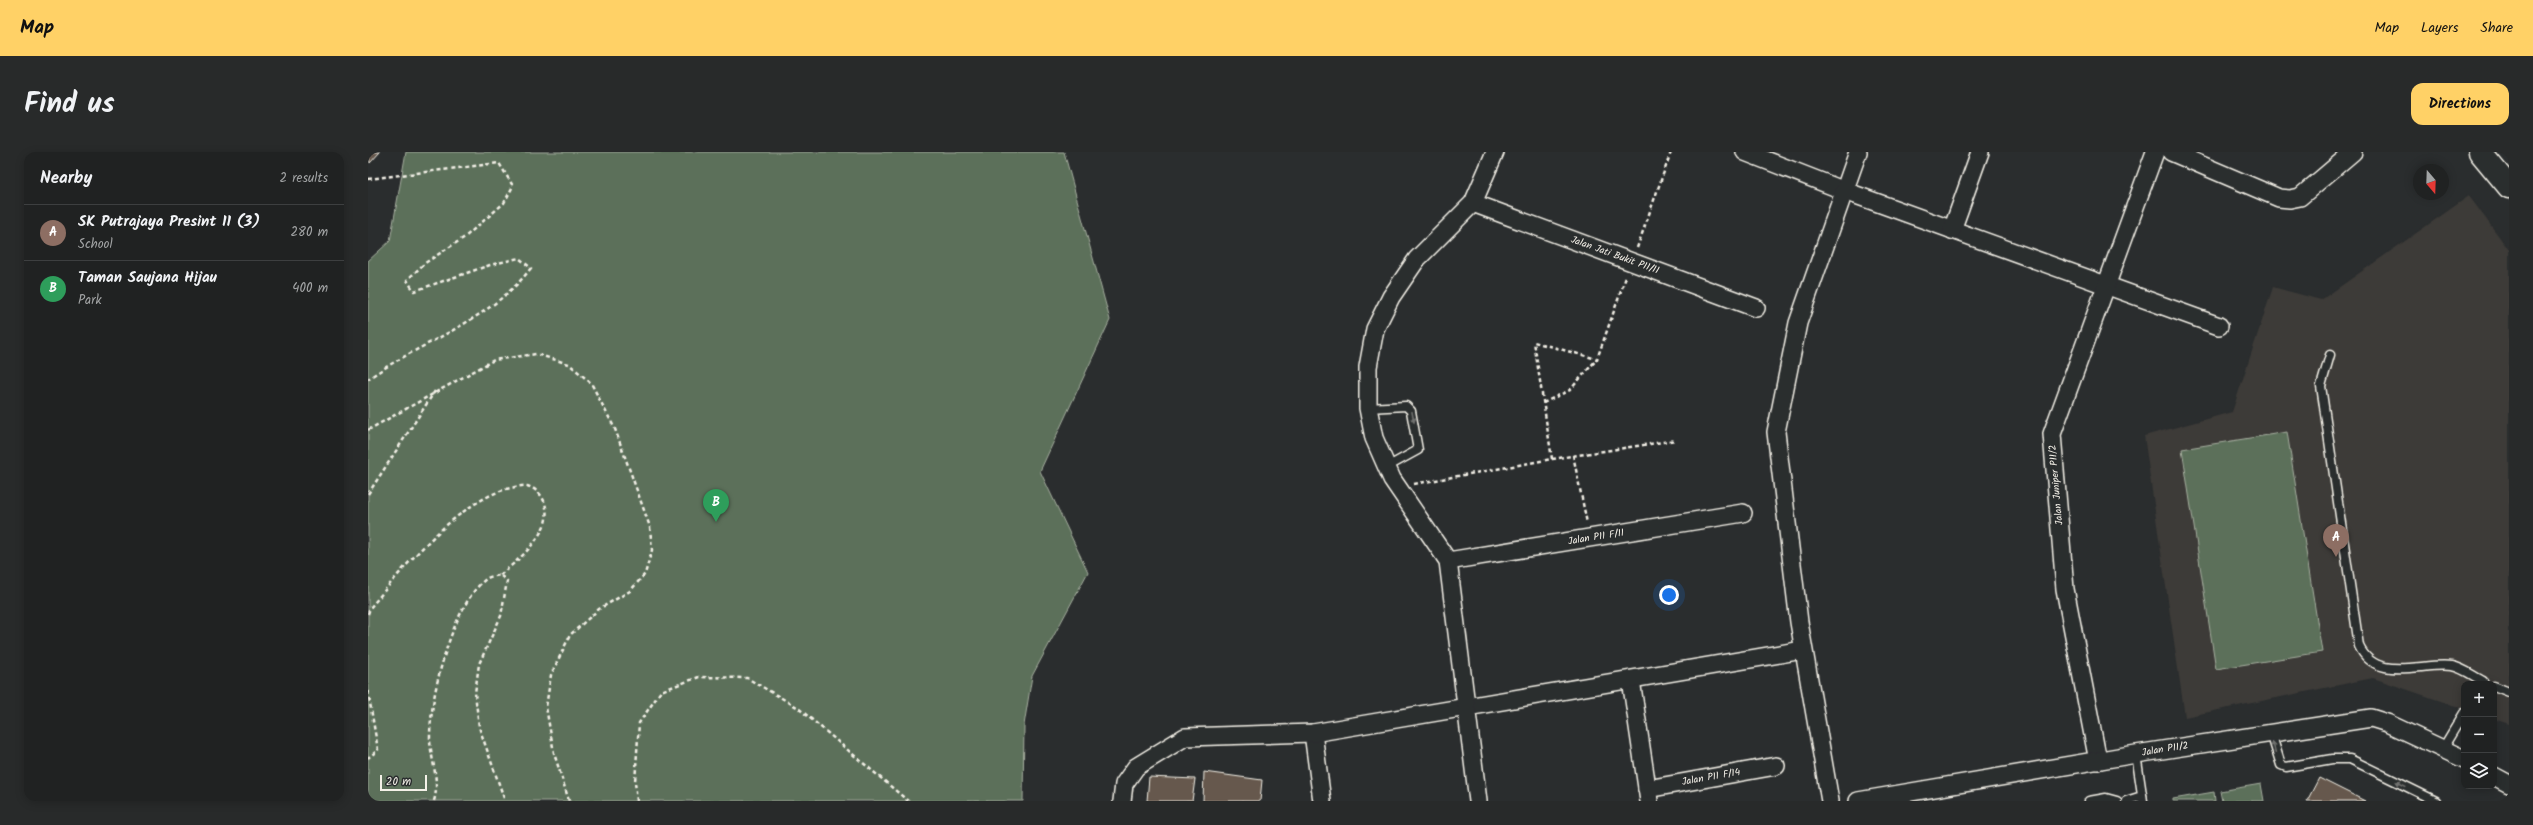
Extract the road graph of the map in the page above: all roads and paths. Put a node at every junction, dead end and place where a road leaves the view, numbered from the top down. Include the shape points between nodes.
1 (1495, 152) edge
2 (1671, 152) edge
3 (1745, 152) edge
4 (1858, 152) edge
5 (1980, 152) edge
6 (2156, 152) edge
7 (2171, 152) edge
8 (2353, 152) edge
9 (2480, 152) edge
10 (368, 179) edge
11 (2509, 187) edge
12 (1845, 191) junction
13 (1473, 203) junction
14 (1952, 230) junction
15 (1632, 261) junction
16 (2105, 285) junction
17 (1756, 308) dead end
18 (2218, 326) dead end
19 (2330, 355) dead end
20 (1597, 359) junction
21 (368, 379) edge
22 (435, 391) junction
23 (1543, 403) junction
24 (1368, 408) junction
25 (368, 430) edge
26 (1676, 440) dead end
27 (1574, 455) junction
28 (1552, 458) junction
29 (1387, 467) junction
30 (1398, 487) junction
31 (368, 494) edge
32 (1743, 513) dead end
33 (1587, 523) dead end
34 (1448, 561) junction
35 (500, 575) junction
36 (368, 614) edge
37 (1804, 650) junction
38 (1631, 680) junction
39 (2481, 681) edge
40 (2497, 687) edge
41 (368, 691) edge
42 (2509, 692) edge
43 (1467, 707) junction
44 (2462, 717) edge
45 (1313, 733) junction
46 (2271, 733) junction
47 (2443, 748) junction
48 (2136, 754) junction
49 (2461, 757) edge
50 (368, 758) edge
51 (2098, 761) junction
52 (1776, 766) dead end
53 (2497, 778) edge
54 (2509, 784) edge
55 (1648, 795) edge
56 (2142, 798) edge
57 (434, 801) edge
58 (505, 801) edge
59 (569, 801) edge
60 (637, 801) edge
61 (908, 801) edge
62 (1122, 801) edge
63 (1322, 801) edge
64 (1478, 801) edge
65 (1830, 801) edge
66 (1858, 801) edge
67 (2089, 801) edge
68 (2117, 801) edge
69 (2126, 801) edge
70 (2436, 801) edge

1 - 13 street
2 - 15 path
3 - 12 street
4 - 12 street
5 - 14 street
6 - 16 street, Jalan Juniper P11/2
7 - 8 street via 2280,198 2290,199 2300,197
9 - 11 main road
10 - 21 path via 499,163 513,186 504,203 465,237 425,263 407,280 414,291 490,264 519,258 531,268 519,283 489,307
12 - 14 street
12 - 37 street via 1798,323 1776,432
13 - 15 street, Jalan Jati Bukit P11/11
13 - 24 street via 1417,259 1391,297 1375,329 1368,367
14 - 16 street
15 - 17 street, Jalan Jati Bukit P11/11
15 - 20 path
16 - 18 street
16 - 51 street, Jalan Juniper P11/2 via 2052,434 2065,590
19 - 39 lane via 2321,386 2361,651 2370,661 2388,668 2452,666
20 - 23 path via 1570,390
20 - 23 path via 1534,342
22 - 25 path
22 - 31 path
22 - 59 path via 494,360 536,354 569,364 591,383 615,430 650,527 652,550 645,574 630,591 599,609 570,635 551,675 546,707 554,753
23 - 28 path
24 - 29 street via 1374,438
24 -> 29 lane via 1406,406 1412,411 1418,450
26 - 27 path
27 - 28 path
27 - 33 path
28 - 30 path
29 - 30 street
30 - 34 street
32 - 34 street, Jalan P11 F/11
34 - 43 street
35 - 36 path via 522,556 543,528 547,508 540,492 526,485 505,490 476,505 443,528 408,563 370,608
35 - 57 path via 486,578 473,594 461,614 442,661 430,740 436,784
35 - 58 path via 507,581 501,616 480,664 475,693 479,727
37 - 38 street
37 - 65 street
38 - 43 street
38 - 55 street
40 - 42 lane
41 - 50 path via 378,750
43 - 45 street
43 - 64 street
44 - 47 lane
45 - 62 street via 1184,737 1136,767 1124,784
45 - 63 street
46 - 47 street, Jalan P11/2 via 2371,718
46 - 48 street, Jalan P11/2
70 -> 46 lane via 2350,759 2332,759 2286,767 2281,765
47 - 49 street, Jalan P11/2
48 - 51 street, Jalan P11/2
48 - 56 lane
51 - 66 street, Jalan P11/2
52 - 55 street, Jalan P11 F/14
53 - 54 street
56 - 69 lane
60 - 61 path via 635,782 639,722 661,691 699,677 747,678 797,706
67 - 68 lane via 2106,798

